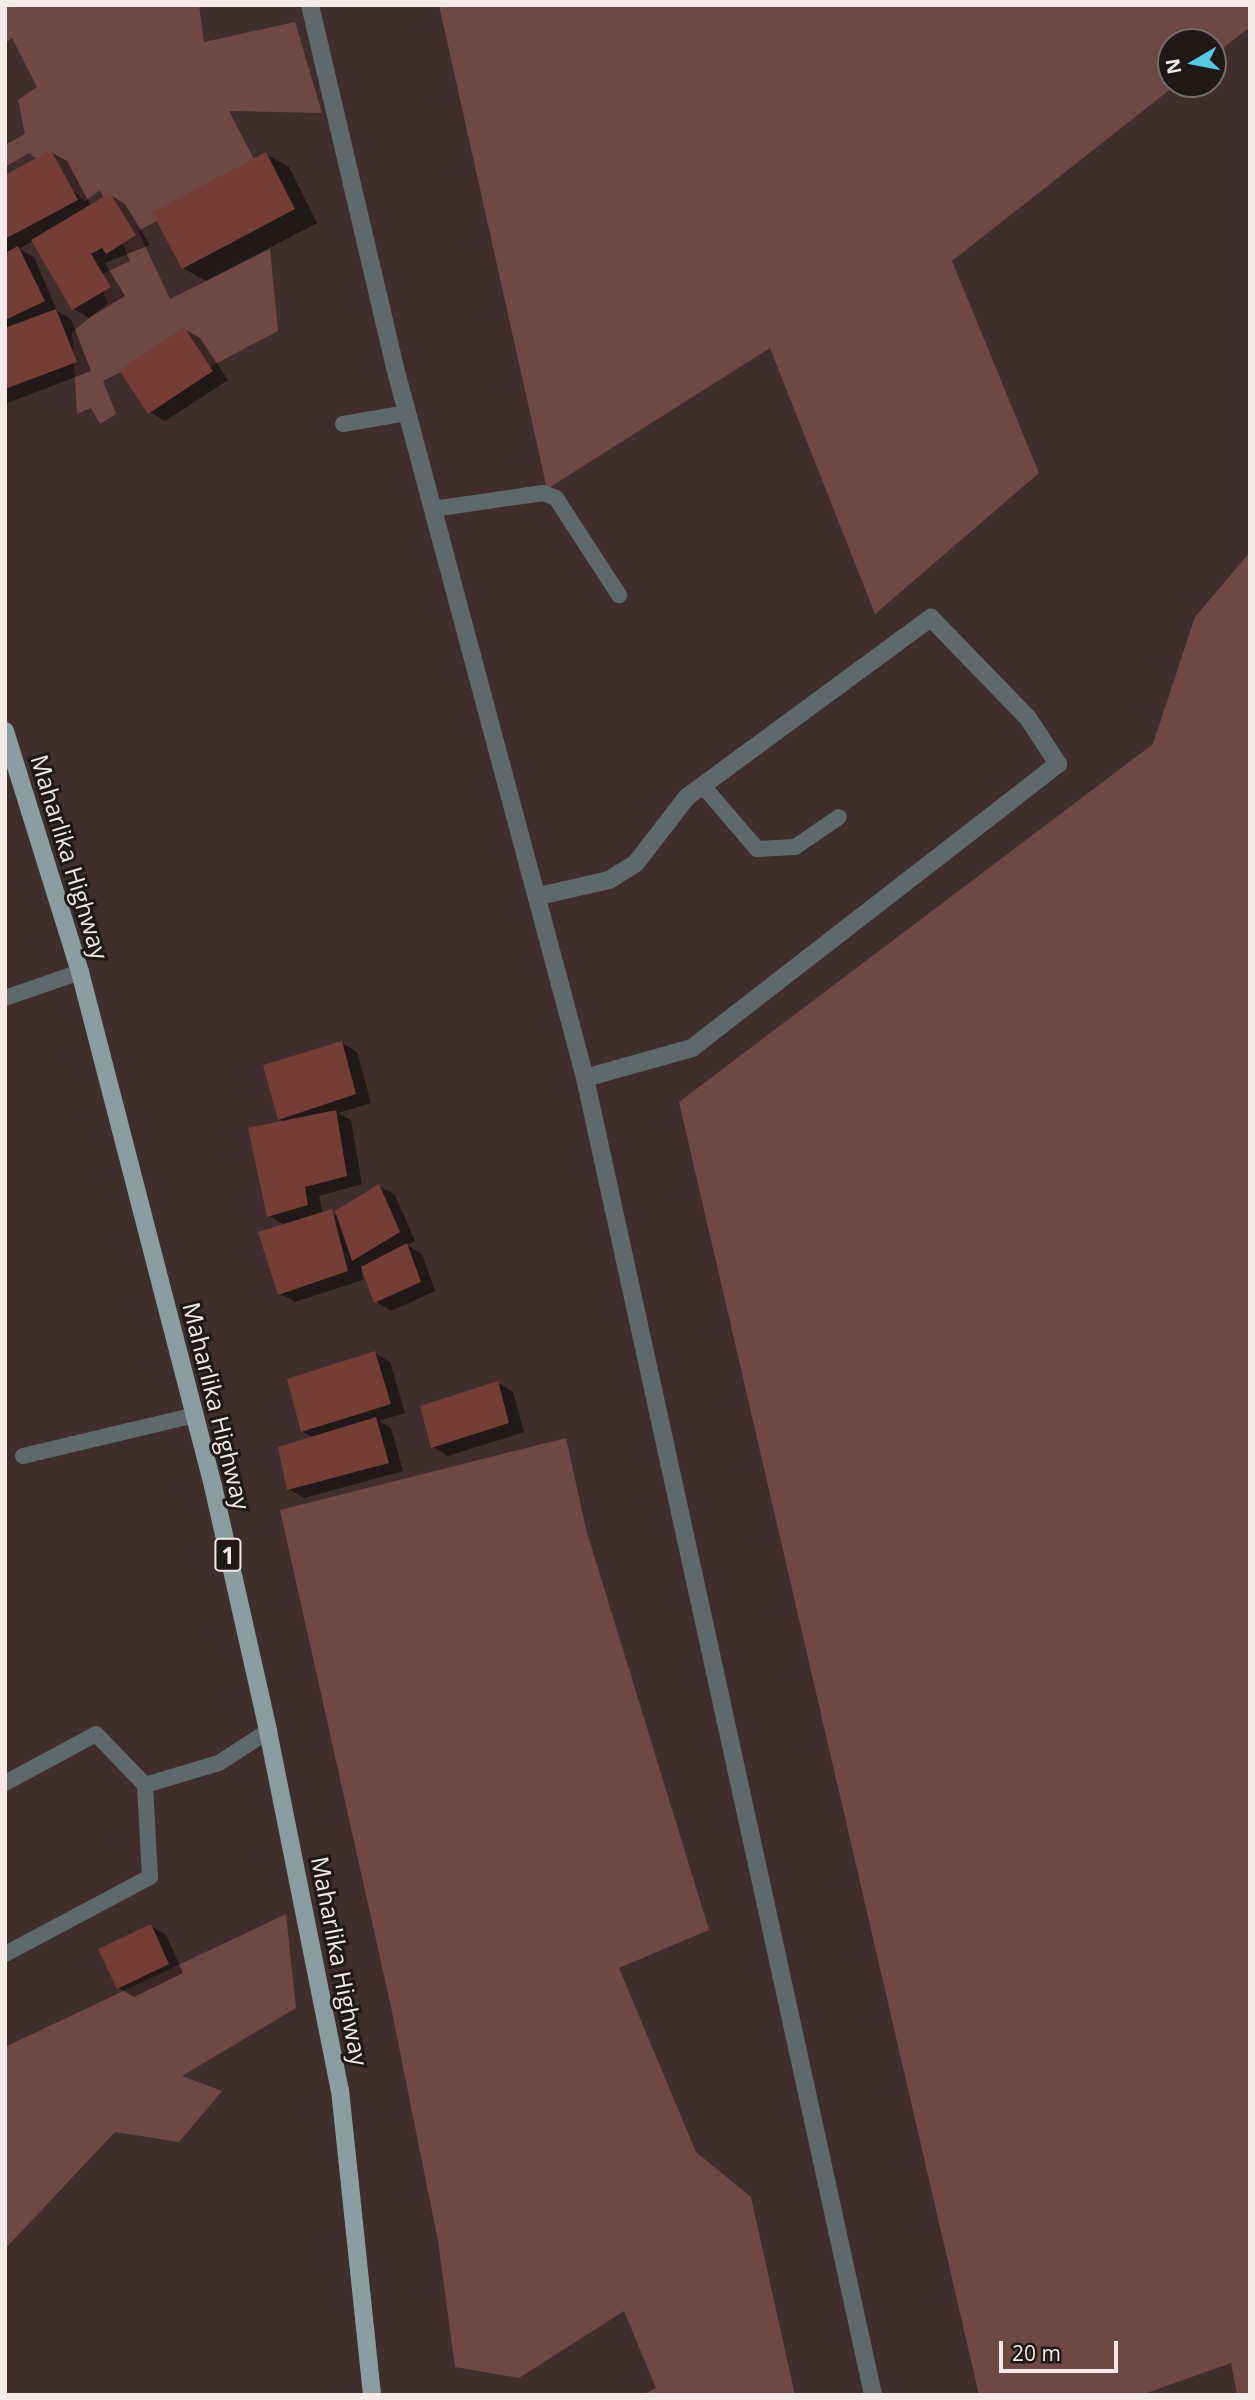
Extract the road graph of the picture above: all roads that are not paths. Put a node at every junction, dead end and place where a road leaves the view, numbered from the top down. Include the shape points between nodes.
1 (310, 5) edge
2 (407, 413) junction
3 (343, 424) dead end
4 (433, 509) junction
5 (619, 595) dead end
6 (5, 731) edge
7 (703, 786) junction
8 (839, 817) dead end
9 (539, 896) junction
10 (80, 972) junction
11 (5, 998) edge
12 (585, 1077) junction
13 (195, 1415) junction
14 (23, 1456) dead end
15 (268, 1731) junction
16 (5, 1783) edge
17 (145, 1785) junction
18 (5, 1954) edge
19 (373, 2395) edge
20 (873, 2395) edge

1 - 2 street
2 - 3 lane
2 - 4 street
4 - 5 lane via 543,493 556,498
4 - 9 street
6 - 10 main road, Maharlika Highway / 1
7 - 8 lane via 757,849 795,847
7 - 9 street via 636,863 609,880
7 - 12 street via 931,618 1028,718 1058,764 692,1048
9 - 12 street
10 - 11 lane
10 - 13 main road, Maharlika Highway / 1
12 - 20 street
13 - 14 lane
13 - 15 main road, Maharlika Highway / 1
15 - 17 lane via 219,1763
15 - 19 main road, Maharlika Highway / 1 via 340,2090
16 - 17 lane via 96,1734
17 - 18 lane via 150,1877

